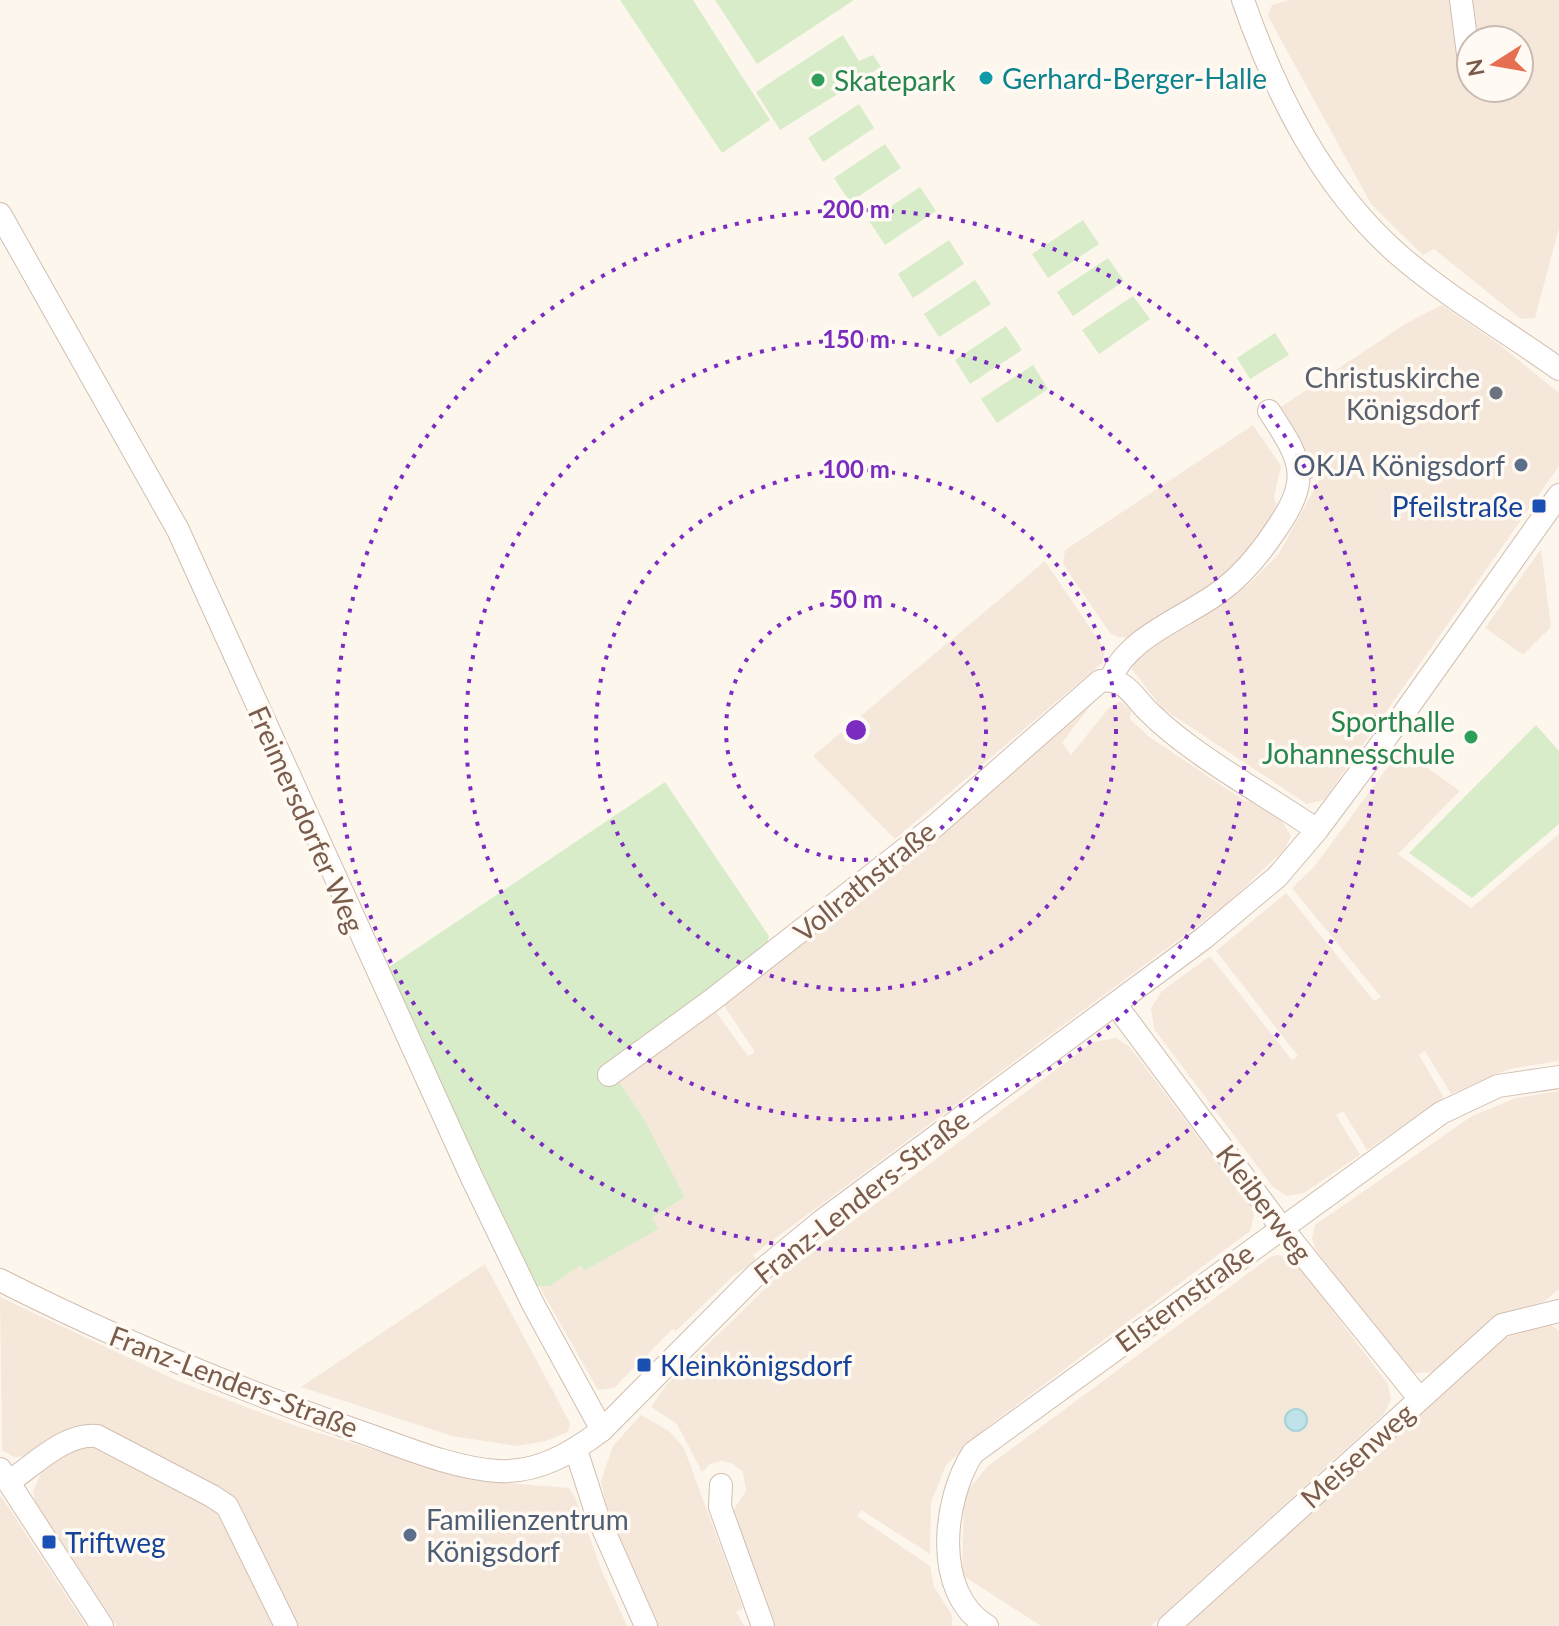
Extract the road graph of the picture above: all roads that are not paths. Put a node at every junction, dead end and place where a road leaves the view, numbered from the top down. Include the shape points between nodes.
1 (1461, 0) edge
2 (1250, 2) edge
3 (1464, 24) edge
4 (0, 214) edge
5 (1559, 369) edge
6 (1269, 411) dead end
7 (1559, 495) edge
8 (1111, 679) junction
9 (1317, 830) junction
10 (1116, 1005) junction
11 (609, 1075) dead end
12 (1559, 1077) edge
13 (1281, 1227) junction
14 (0, 1280) edge
15 (1559, 1311) edge
16 (1419, 1398) junction
17 (602, 1430) junction
18 (576, 1450) junction
19 (5, 1475) edge
20 (721, 1485) dead end
21 (977, 1624) edge
22 (102, 1626) edge
23 (286, 1626) edge
24 (646, 1626) edge
25 (763, 1626) edge
26 (1169, 1626) edge

1 - 3 street
2 - 5 street via 1277,86 1306,142 1352,206 1415,268
4 - 17 street, Freimersdorfer Weg via 178,530 479,1192
6 - 8 street, Vollrathstraße via 1292,447 1301,480 1289,511 1252,564 1221,592 1122,656
7 - 9 street, Franz-Lenders-Straße
8 - 9 street via 1129,688 1162,725
8 - 11 street, Vollrathstraße via 1090,687 927,832
9 - 10 street, Franz-Lenders-Straße via 1277,877
10 - 13 street, Kleiberweg
10 - 17 street, Franz-Lenders-Straße via 768,1265 711,1316
12 - 13 street, Elsternstraße via 1498,1086 1441,1113
13 - 16 street, Kleiberweg
13 - 21 street, Elsternstraße via 973,1453 955,1490 950,1550 955,1587
14 - 18 street, Franz-Lenders-Straße via 180,1364 461,1463 497,1471 519,1469
15 - 16 street, Meisenweg via 1502,1325
16 - 26 street, Meisenweg
17 - 18 street, Franz-Lenders-Straße
18 - 24 street via 597,1515
19 - 22 street
19 - 23 street via 87,1434 212,1496 232,1516
20 - 25 street via 720,1507

